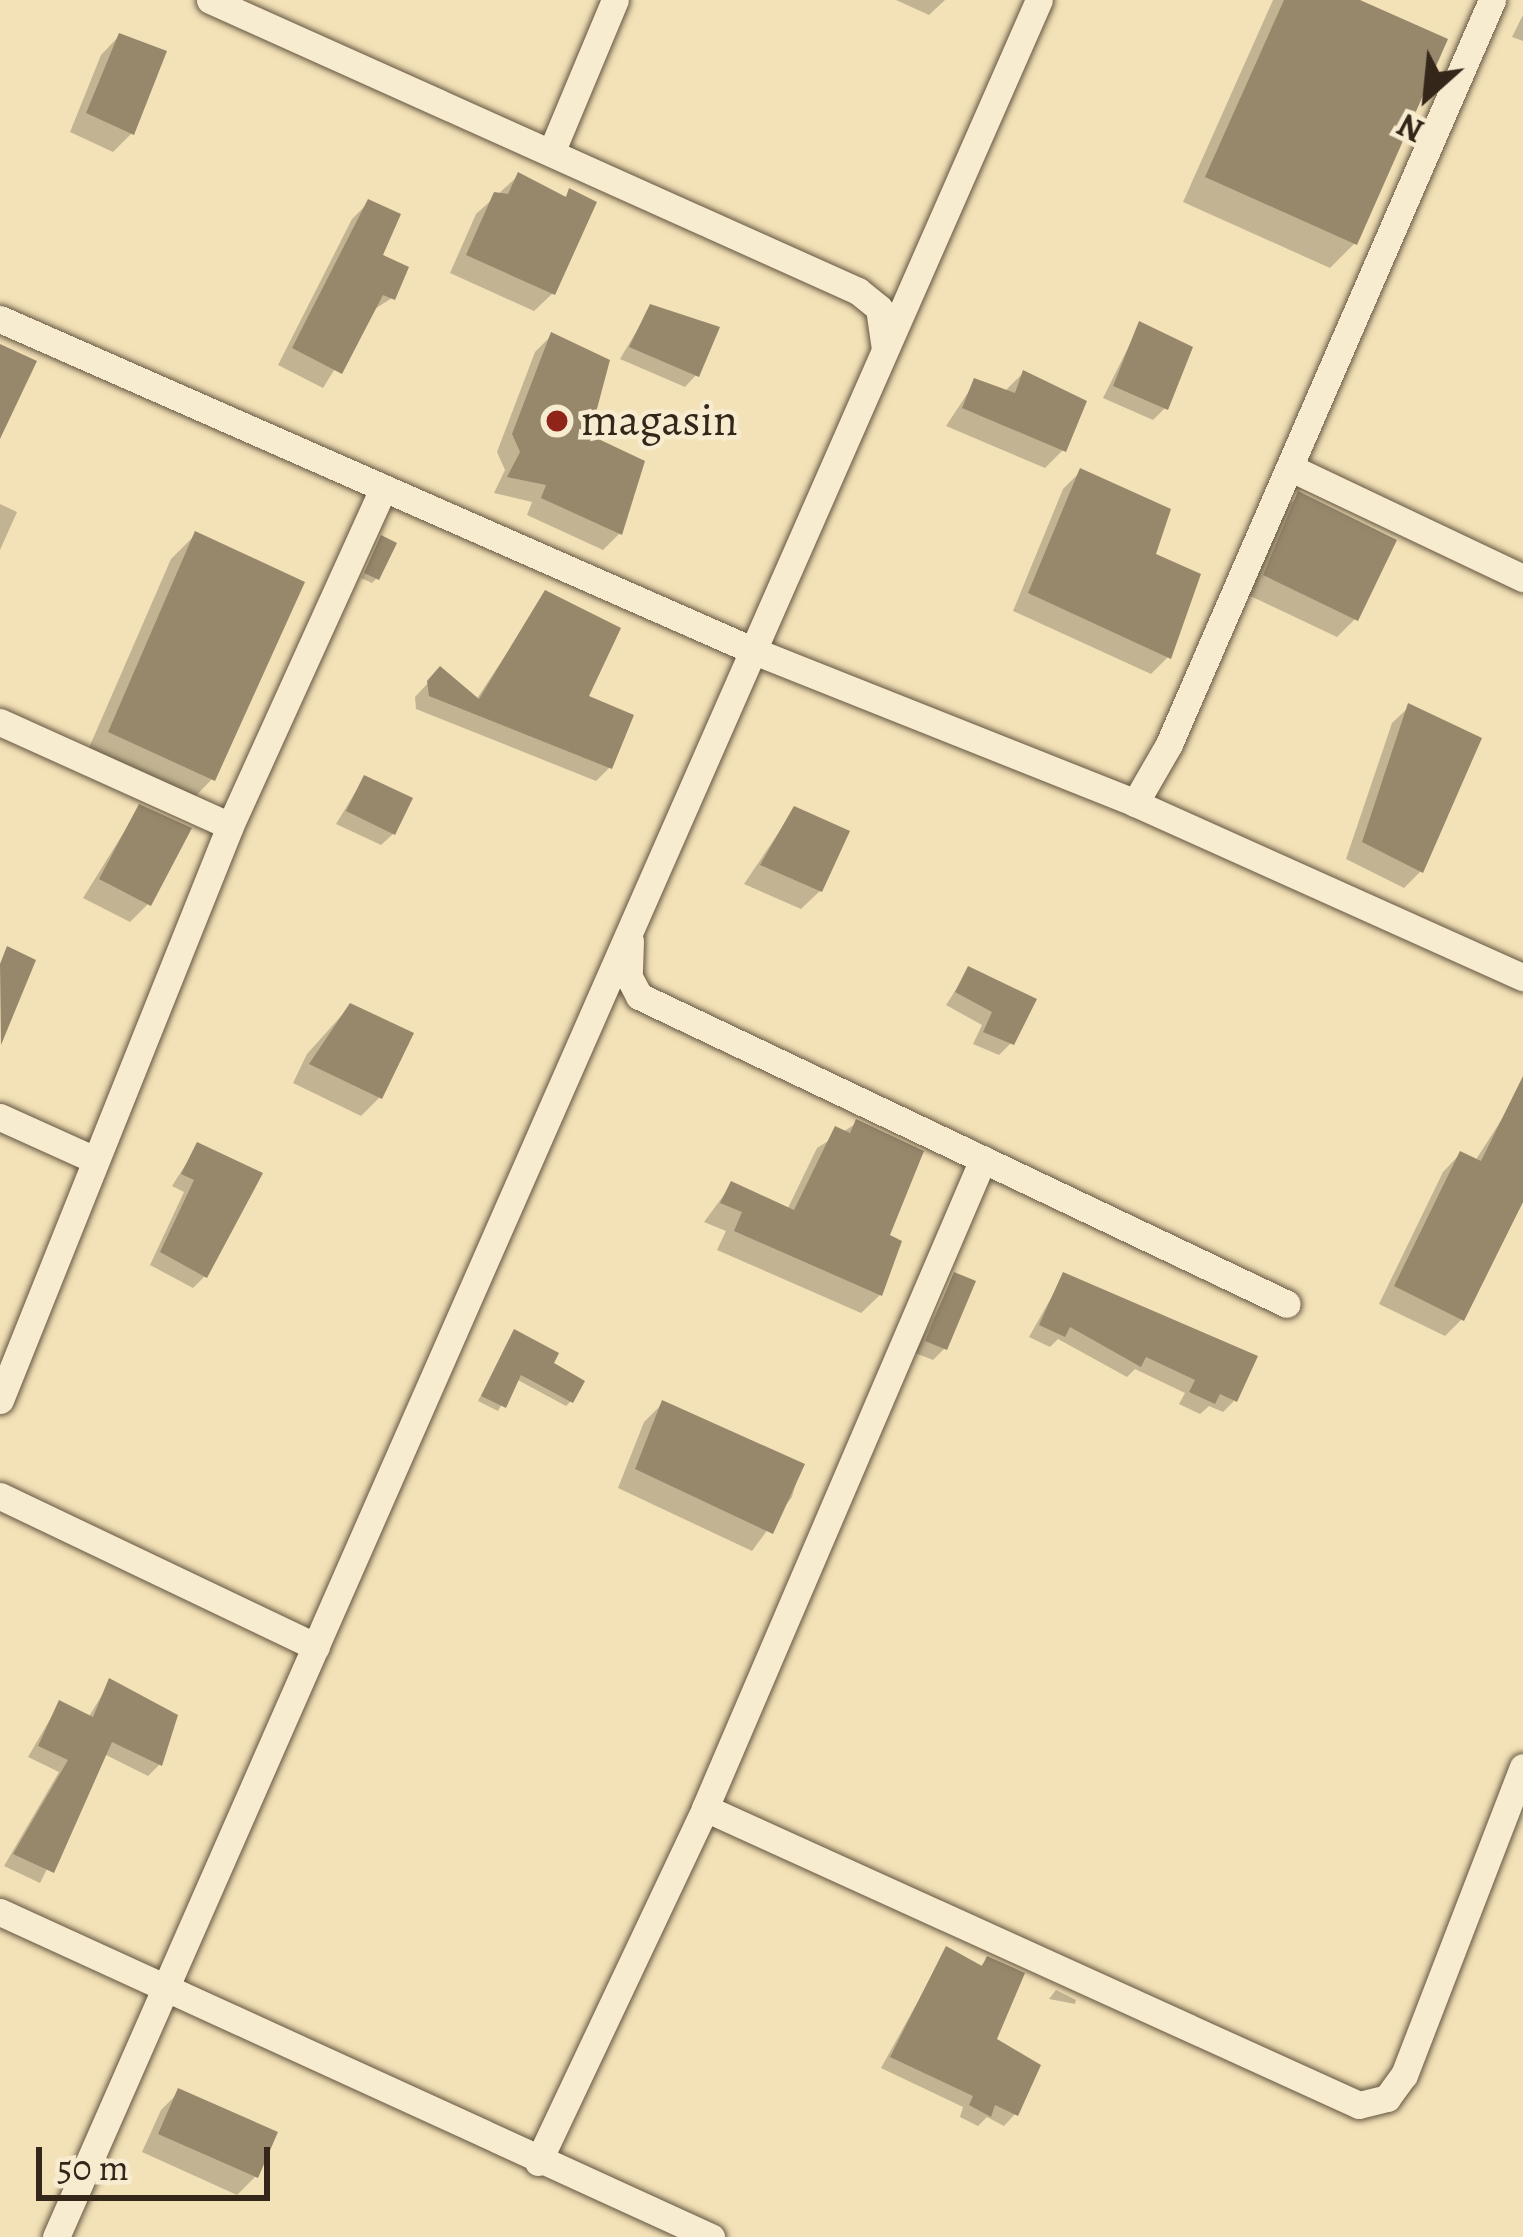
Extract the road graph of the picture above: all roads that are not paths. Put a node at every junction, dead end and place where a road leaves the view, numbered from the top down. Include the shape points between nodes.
1 (210, 0) edge
2 (615, 0) edge
3 (1039, 0) edge
4 (1492, 0) edge
5 (553, 148) junction
6 (0, 320) edge
7 (886, 349) junction
8 (1291, 468) junction
9 (383, 488) junction
10 (1523, 578) edge
11 (754, 650) junction
12 (0, 722) edge
13 (1135, 803) junction
14 (230, 826) junction
15 (630, 931) junction
16 (1523, 977) edge
17 (0, 1117) edge
18 (93, 1159) junction
19 (982, 1159) junction
20 (1286, 1304) dead end
21 (0, 1400) edge
22 (0, 1496) edge
23 (316, 1647) junction
24 (1523, 1767) edge
25 (705, 1808) junction
26 (0, 1912) edge
27 (166, 1987) junction
28 (538, 2162) junction
29 (56, 2237) edge
30 (711, 2237) edge

1 - 5 street
2 - 5 street
3 - 7 street
4 - 8 street
5 - 7 street via 858,291 879,308
6 - 9 street
7 - 11 street
8 - 10 street
8 - 13 street
9 - 11 street
9 - 14 street
11 - 13 street
11 - 15 street
12 - 14 street
13 - 16 street
14 - 18 street
15 - 19 street via 629,977 639,996
15 - 23 street
17 - 18 street
18 - 21 street
19 - 20 street
19 - 25 street
22 - 23 street
23 - 27 street
24 - 25 street via 1404,2074 1387,2098 1359,2104
25 - 28 street
26 - 27 street
27 - 28 street
27 - 29 street
28 - 30 street

